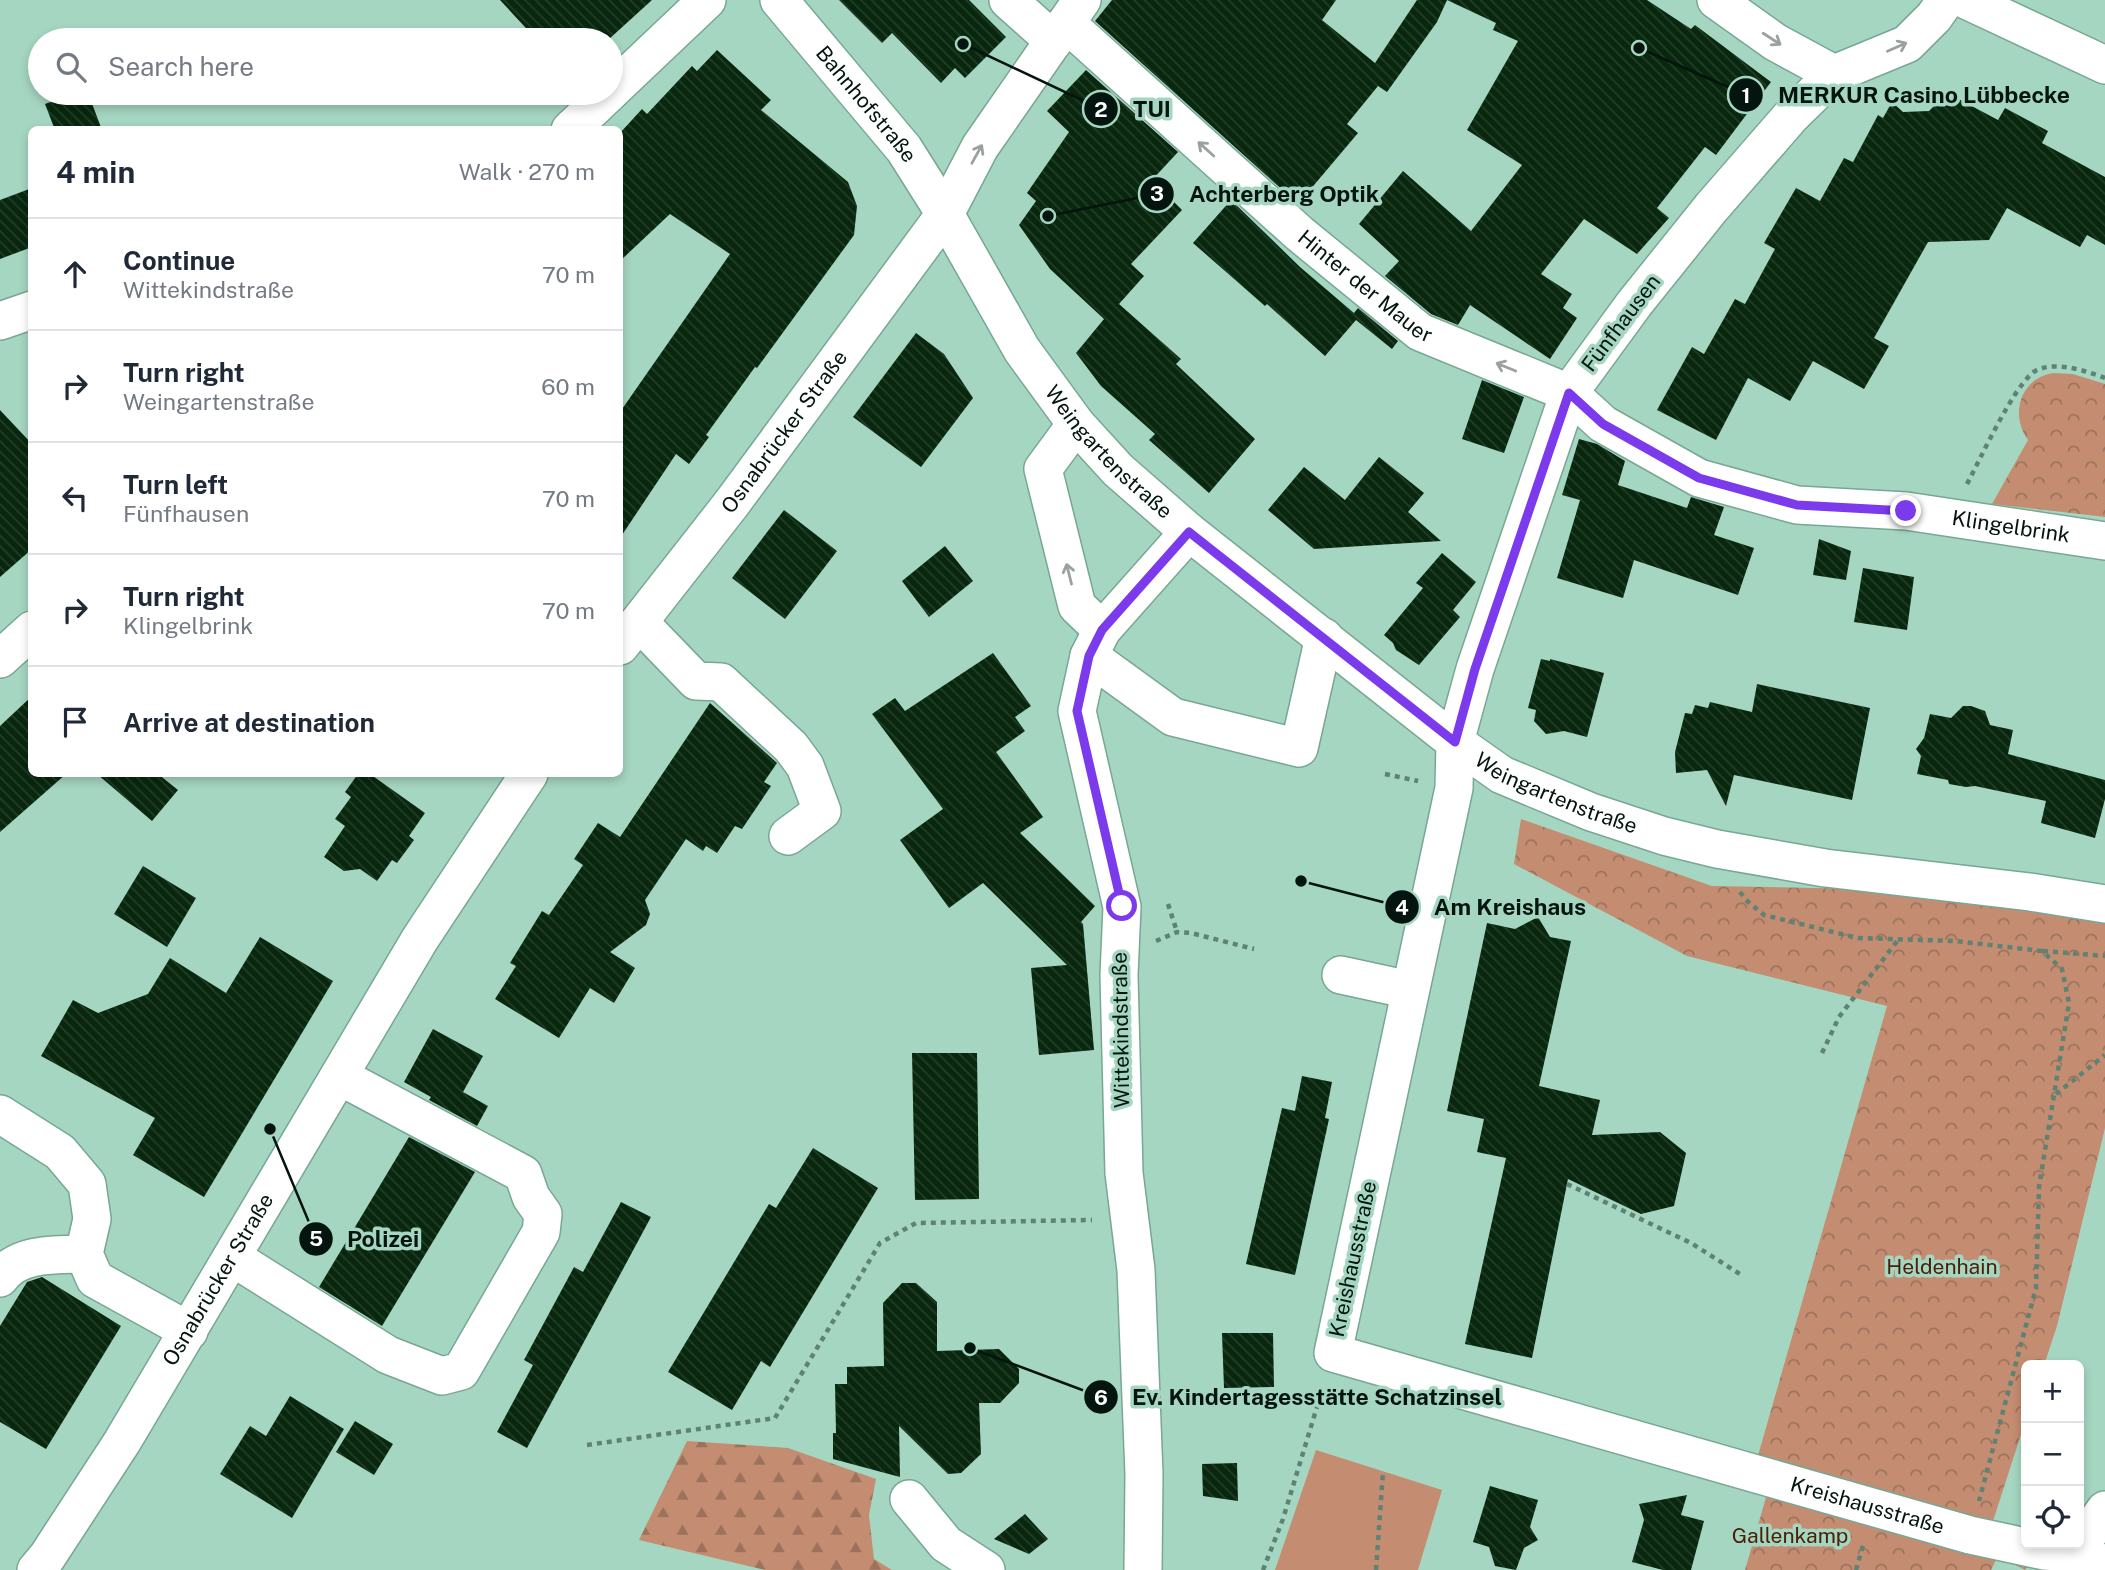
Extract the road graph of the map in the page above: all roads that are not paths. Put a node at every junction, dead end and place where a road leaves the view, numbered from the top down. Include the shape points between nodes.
1 (707, 0) edge
2 (779, 0) edge
3 (1008, 0) edge
4 (1716, 0) edge
5 (1947, 0) edge
6 (1966, 0) edge
7 (1068, 21) edge
8 (2105, 65) edge
9 (1834, 74) junction
10 (623, 80) edge
11 (596, 105) edge
12 (574, 126) edge
13 (945, 215) junction
14 (28, 311) edge
15 (0, 321) edge
16 (1569, 393) junction
17 (1076, 424) junction
18 (1189, 532) junction
19 (2105, 541) edge
20 (28, 634) edge
21 (629, 634) edge
22 (1324, 637) junction
23 (1096, 643) junction
24 (0, 659) edge
25 (1455, 742) junction
26 (527, 777) edge
27 (788, 836) dead end
28 (2105, 904) edge
29 (1341, 975) dead end
30 (1410, 990) junction
31 (339, 1076) junction
32 (0, 1114) edge
33 (84, 1254) junction
34 (232, 1257) junction
35 (0, 1278) edge
36 (189, 1331) junction
37 (909, 1499) dead end
38 (2105, 1510) edge
39 (2090, 1559) edge
40 (36, 1570) edge
41 (986, 1570) edge
42 (1143, 1570) edge

1 - 10 street
2 - 13 street, Bahnhofstraße via 904,149
3 - 7 street, Hinter der Mauer
4 -> 9 street via 1776,42
9 -> 5 street via 1907,44
6 - 8 street
13 -> 7 street, Osnabrücker Straße via 980,147
16 -> 7 street, Hinter der Mauer via 1420,332 1300,234
9 - 16 street, Fünfhausen via 1791,116 1712,208
11 - 12 street
13 - 17 street, Weingartenstraße via 1022,350
13 - 21 street, Osnabrücker Straße
14 - 15 street
16 - 19 street, Klingelbrink via 1603,424 1699,478 1797,505 1906,511
16 - 25 street, Fünfhausen via 1475,669
17 - 18 street, Weingartenstraße via 1118,470
23 -> 17 street via 1077,606 1043,468
18 - 22 street, Weingartenstraße
18 - 23 street, Wittekindstraße
20 - 24 street
21 - 27 street via 696,681 721,681 791,747 805,766 822,811
22 - 23 street via 1299,748 1173,717
22 - 25 street, Weingartenstraße
23 - 42 street, Wittekindstraße via 1077,711 1122,906 1119,1002 1125,1173 1136,1270
25 - 28 street, Weingartenstraße via 1502,775 1591,811 1717,849 1825,868
25 - 30 street, Kreishausstraße via 1454,788
26 - 31 street, Osnabrücker Straße via 420,939
29 - 30 street
30 - 39 street, Kreishausstraße via 1334,1353 1970,1535
31 - 34 street, Osnabrücker Straße
31 - 34 street via 523,1174 543,1214 541,1232 461,1371 442,1376 388,1355
32 - 33 street via 60,1152 87,1184 92,1219
33 - 35 street via 36,1256
33 - 36 street via 95,1279
34 - 36 street, Osnabrücker Straße
36 - 40 street, Osnabrücker Straße
37 - 41 street via 946,1544
38 - 39 street

